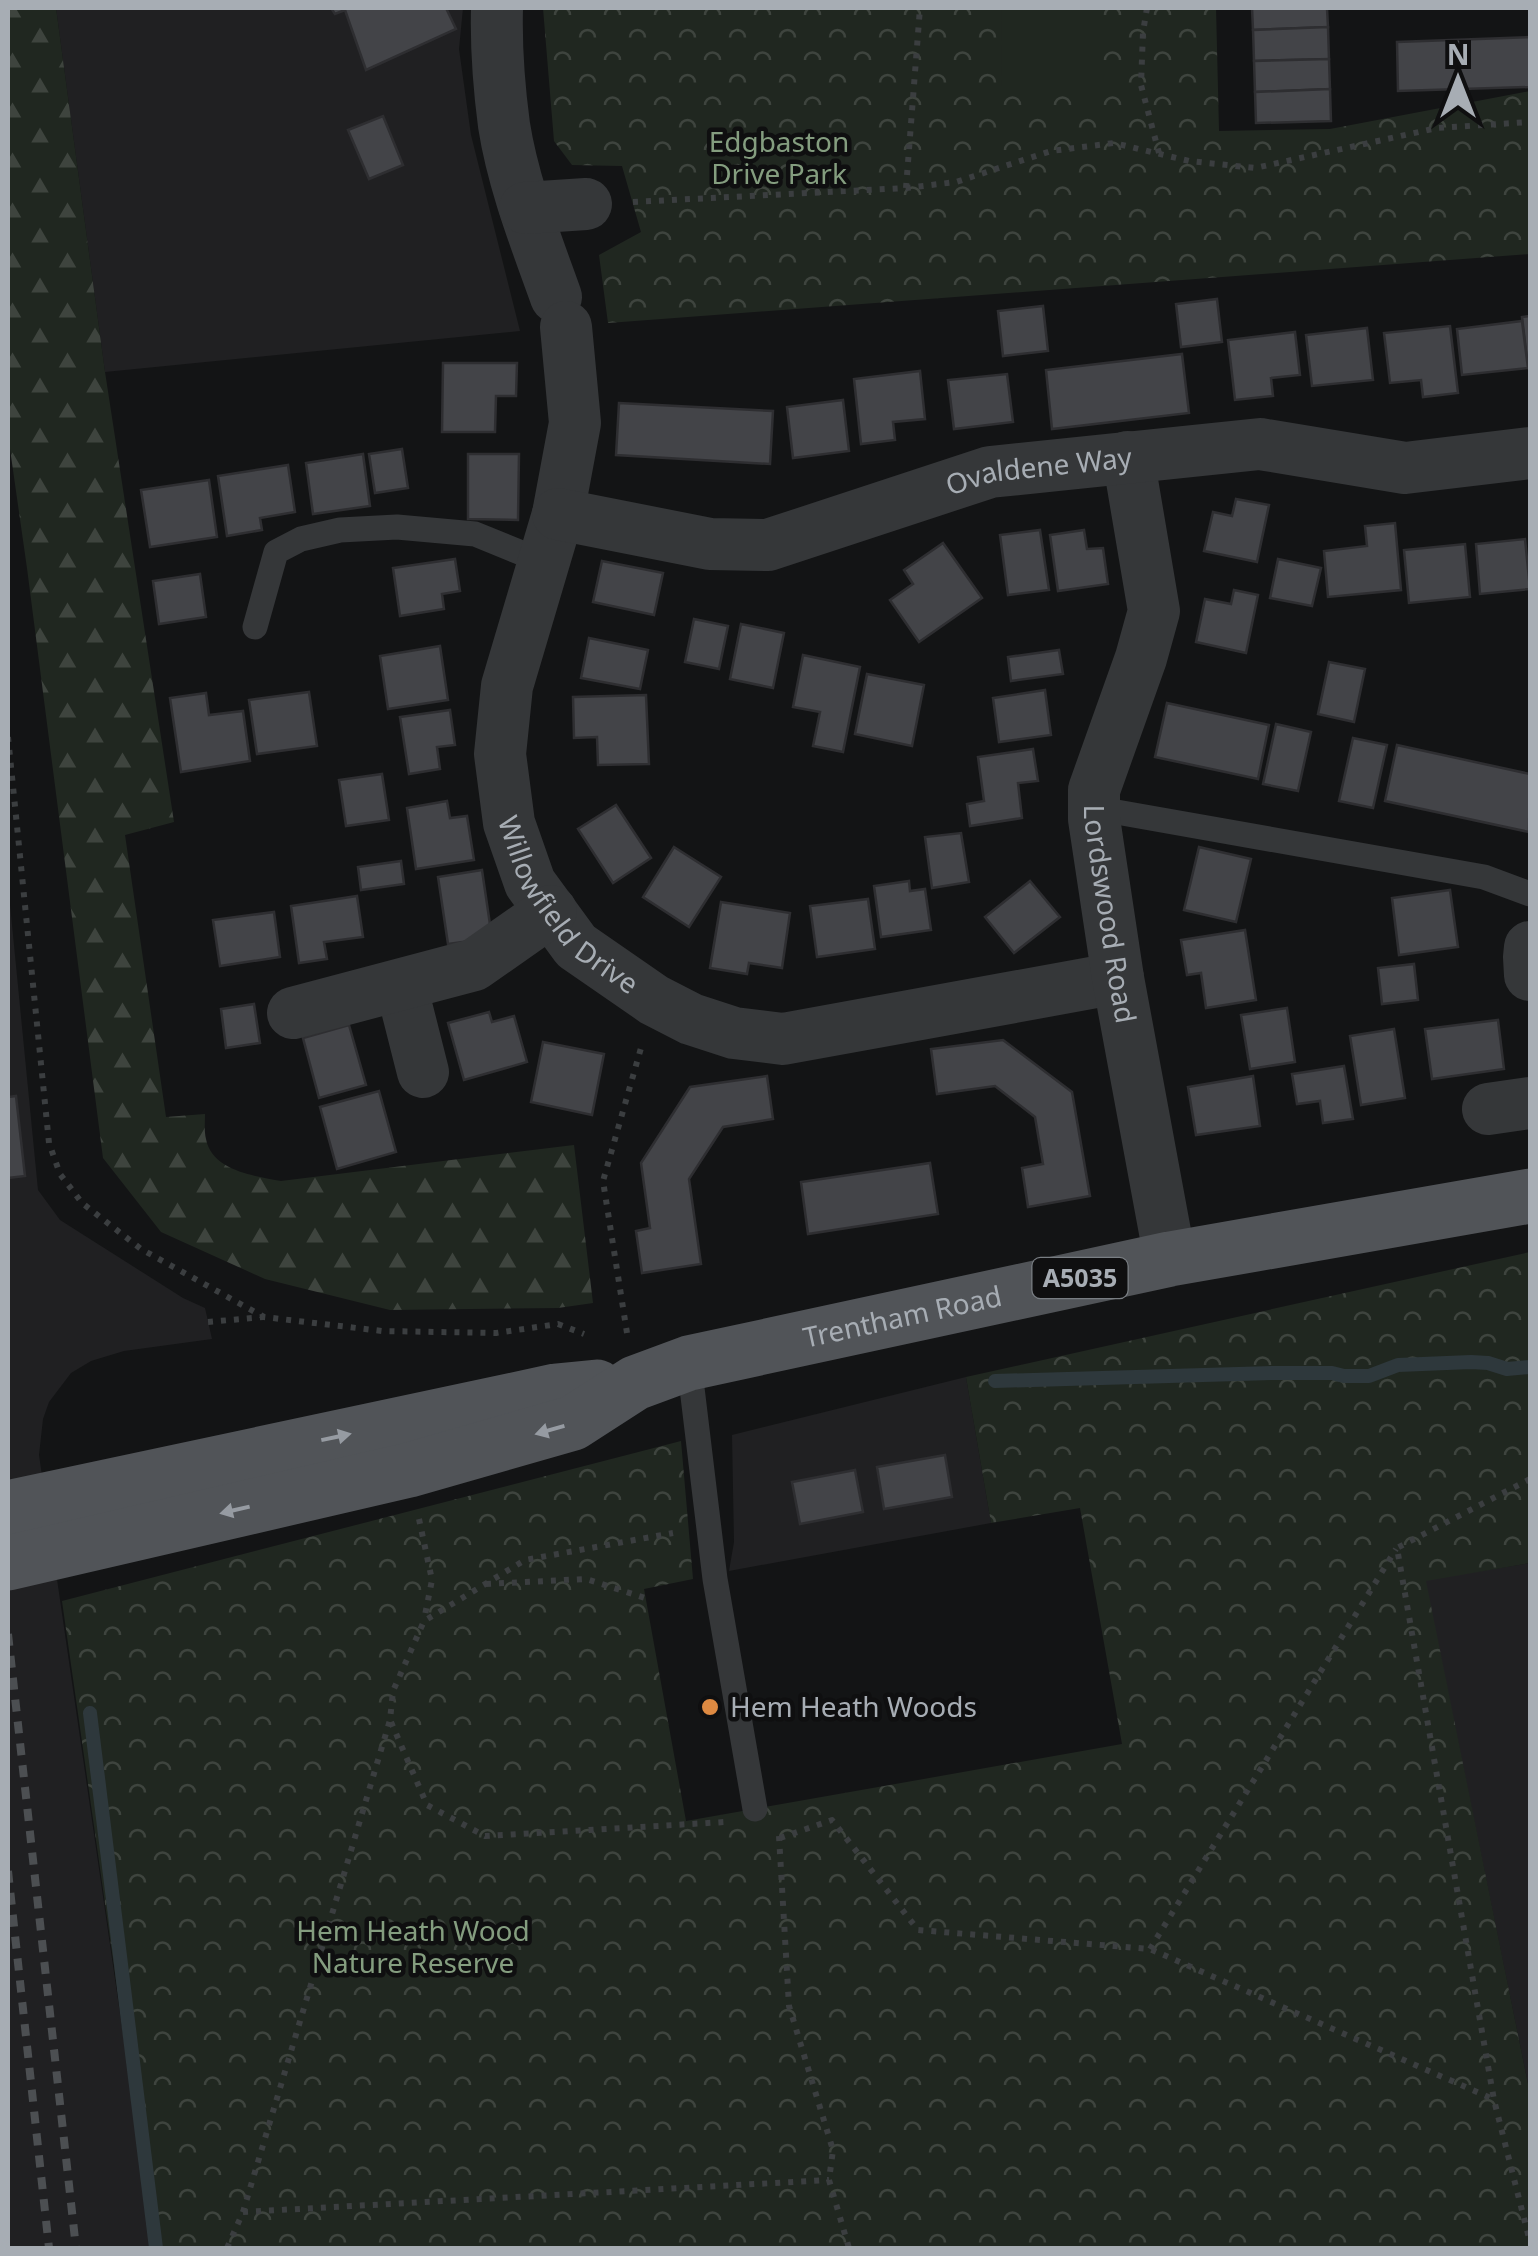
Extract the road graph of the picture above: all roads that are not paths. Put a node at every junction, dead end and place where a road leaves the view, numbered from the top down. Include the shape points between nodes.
1 (497, 8) edge
2 (586, 204) road end
3 (525, 208) junction
4 (1530, 452) edge
5 (1128, 457) junction
6 (551, 538) junction
7 (255, 627) dead end
8 (1094, 808) junction
9 (1530, 894) edge
10 (551, 911) junction
11 (1530, 947) edge
12 (1530, 976) edge
13 (1118, 978) junction
14 (402, 985) junction
15 (293, 1013) dead end
16 (423, 1072) dead end
17 (1530, 1196) edge
18 (1170, 1259) junction
19 (689, 1363) junction
20 (634, 1384) junction
21 (8, 1508) edge
22 (8, 1563) edge
23 (754, 1817) road end

1 - 3 street, Willowfield Drive via 504,126
2 - 3 street
3 - 6 street, Willowfield Drive via 561,312 576,423
4 - 5 street, Ovaldene Way via 1405,468 1260,444
5 - 6 street, Ovaldene Way via 990,472 768,545
5 - 8 street, Lordswood Road via 1154,611 1094,790
6 - 7 lane via 397,527 301,539 276,552
6 - 10 street, Willowfield Drive via 508,686 500,754 509,823 530,883
8 - 9 lane via 1484,877
8 - 13 street, Lordswood Road
10 - 13 street, Willowfield Drive via 576,946 654,1000 734,1033 783,1039
10 - 14 street via 474,965
11 - 12 street
13 - 18 street, Lordswood Road
14 - 15 street
14 - 16 street
17 - 18 main road, Trentham Road / A5035
18 - 19 main road, Trentham Road / A5035
19 - 20 main road, Trentham Road / A5035
19 - 23 lane via 714,1578
21 -> 20 main road, Trentham Road / A5035 via 556,1390
20 -> 22 main road, Trentham Road / A5035 via 573,1424 409,1470

